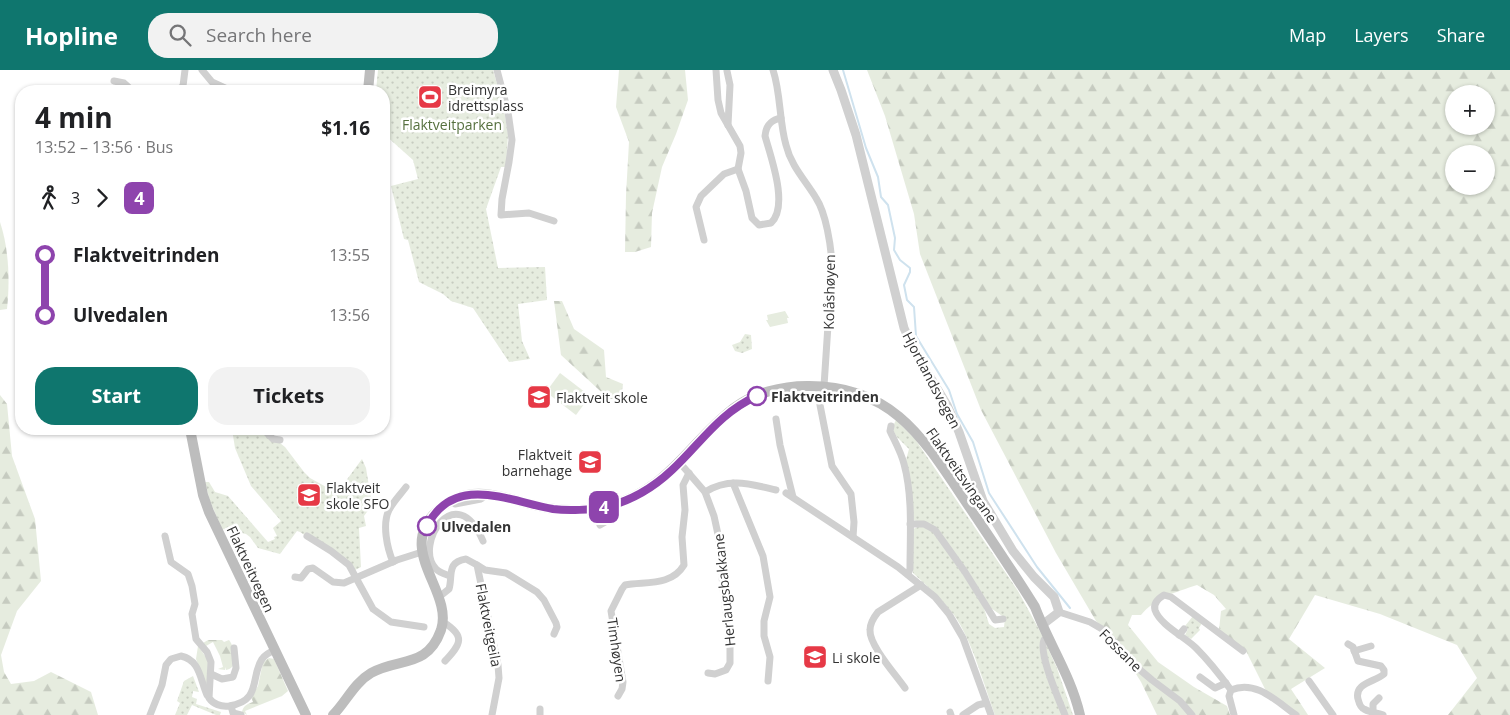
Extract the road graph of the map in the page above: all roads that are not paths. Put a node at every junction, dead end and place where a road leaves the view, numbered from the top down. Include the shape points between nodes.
1 (185, 70) edge
2 (202, 70) edge
3 (370, 70) edge
4 (497, 70) edge
5 (716, 70) edge
6 (773, 70) edge
7 (833, 70) edge
8 (727, 71) edge
9 (114, 81) dead end
10 (126, 85) edge
11 (183, 85) edge
12 (218, 85) edge
13 (369, 85) edge
14 (781, 118) junction
15 (728, 125) junction
16 (738, 169) junction
17 (554, 221) dead end
18 (704, 240) dead end
19 (824, 386) junction
20 (820, 405) dead end
21 (776, 419) dead end
22 (890, 426) dead end
23 (191, 435) edge
24 (270, 435) edge
25 (280, 440) dead end
26 (680, 463) junction
27 (689, 473) junction
28 (733, 483) junction
29 (406, 487) dead end
30 (776, 490) dead end
31 (705, 492) junction
32 (613, 504) junction
33 (910, 524) junction
34 (600, 525) dead end
35 (165, 536) dead end
36 (307, 536) dead end
37 (853, 537) junction
38 (483, 540) dead end
39 (422, 552) junction
40 (392, 562) junction
41 (349, 565) junction
42 (477, 565) junction
43 (371, 571) junction
44 (908, 574) junction
45 (450, 576) junction
46 (295, 577) dead end
47 (356, 578) junction
48 (921, 585) junction
49 (439, 597) junction
50 (1059, 612) junction
51 (1003, 619) dead end
52 (443, 622) junction
53 (1042, 625) junction
54 (424, 627) dead end
55 (1184, 629) dead end
56 (554, 634) dead end
57 (1179, 635) junction
58 (1044, 640) dead end
59 (1348, 644) dead end
60 (1371, 646) dead end
61 (234, 648) dead end
62 (275, 650) junction
63 (1243, 651) dead end
64 (1354, 651) junction
65 (445, 661) dead end
66 (708, 673) dead end
67 (211, 674) junction
68 (1200, 677) dead end
69 (768, 680) dead end
70 (1309, 681) dead end
71 (1226, 683) junction
72 (905, 688) dead end
73 (1232, 690) junction
74 (618, 696) dead end
75 (208, 698) junction
76 (1379, 698) dead end
77 (986, 703) junction
78 (231, 706) junction
79 (1373, 711) junction
80 (150, 715) edge
81 (237, 715) edge
82 (306, 715) edge
83 (333, 715) edge
84 (492, 715) edge
85 (963, 715) edge
86 (991, 715) edge
87 (1065, 715) edge
88 (1080, 715) edge
89 (1192, 715) edge
90 (1234, 715) edge
91 (1296, 715) edge
92 (1333, 715) edge
93 (1383, 715) edge

1 - 11 street
2 - 12 street
3 - 13 main road
4 - 17 street via 512,140 501,215 529,213
5 - 15 street via 718,100
6 - 14 street, Kolåshøyen
7 - 50 street, Hjortlandsvegen via 856,135 904,328 959,432 983,501 1013,551 1054,597
8 - 15 street via 730,92
9 - 10 street
14 - 16 street via 770,123 765,136 778,192 778,214 771,223 759,225 752,218
14 - 19 street, Kolåshøyen via 790,159 818,200 831,250
15 - 16 street via 740,146
16 - 18 street via 724,174 701,196 696,207
19 - 26 main road, Flaktveitsvingane via 782,388 740,404 718,422
19 - 53 main road, Flaktveitsvingane via 854,392 879,403 898,415 924,440 1027,593
20 - 37 street via 830,460 851,494
21 - 37 street via 790,495
22 - 33 street via 906,475
23 - 62 main road, Flaktveitvegen via 209,512
24 - 25 street
26 - 27 street, Herlaugsbakkane
26 - 32 main road, Flaktveitsvingane via 654,485
27 - 31 street, Herlaugsbakkane
27 - 74 street, Timhøyen via 683,485 684,565 659,582 625,585 611,611 623,682
28 - 30 street
28 - 31 street via 717,484
28 - 69 street via 763,556 770,597 764,621 770,657
29 - 40 street via 386,518
31 - 66 street, Herlaugsbakkane via 719,539 731,656 726,670
32 - 34 street via 614,517
32 - 39 main road, Flaktveitsvingane via 556,509 488,494 461,496 451,500 429,521
33 - 44 street
33 - 51 street via 934,530 995,620
35 - 67 street via 171,562 188,574 195,604 192,614 196,639 210,658
36 - 41 street
37 - 44 street
38 - 45 street via 473,521 464,514 452,514 439,524 430,542 430,557 436,569
39 - 40 street
39 - 49 main road, Flaktveitsvingane
40 - 43 street
41 - 43 street
41 - 47 street
42 - 45 street, Flaktveitgeila via 462,559 453,565
42 - 56 street, Flaktveitgeila via 485,570 506,573 541,596 556,624
42 - 84 street, Flaktveitgeila via 498,665 499,678
43 - 47 street
44 - 48 street
45 - 49 street, Flaktveitgeila via 449,589
46 - 47 street via 301,578 313,568 336,583
47 - 54 street via 379,614 391,622
48 - 72 street via 878,612 870,630 872,641
48 - 77 street via 935,597 957,627
49 - 52 main road, Flaktveitsvingane
50 - 53 street
50 - 89 street, Fossane via 1102,629 1139,669 1180,701
52 - 65 street via 459,637 458,646
52 - 83 main road via 435,643 426,653 406,663 371,673
53 - 88 main road, Flaktveitsvingane via 1068,676
55 - 57 street
57 - 63 street via 1155,610 1155,604 1164,595
57 - 71 street via 1206,658
58 - 87 street via 1041,646 1043,655
59 - 64 street
60 - 64 street
61 - 67 street via 236,662 232,677 222,679
62 - 78 street via 260,662 252,693
62 - 82 main road, Flaktveitvegen
64 - 79 street via 1358,660 1381,666 1384,670 1380,678 1358,690 1360,706
67 - 75 street
68 - 71 street via 1214,688
70 - 92 street
71 - 73 street
73 - 90 street
73 - 91 street via 1239,687 1262,691
75 - 78 street via 219,705
75 - 80 street via 196,665 181,656 171,659 166,665
76 - 79 street via 1373,704
77 - 85 street
77 - 86 street
78 - 81 street
79 - 93 street

